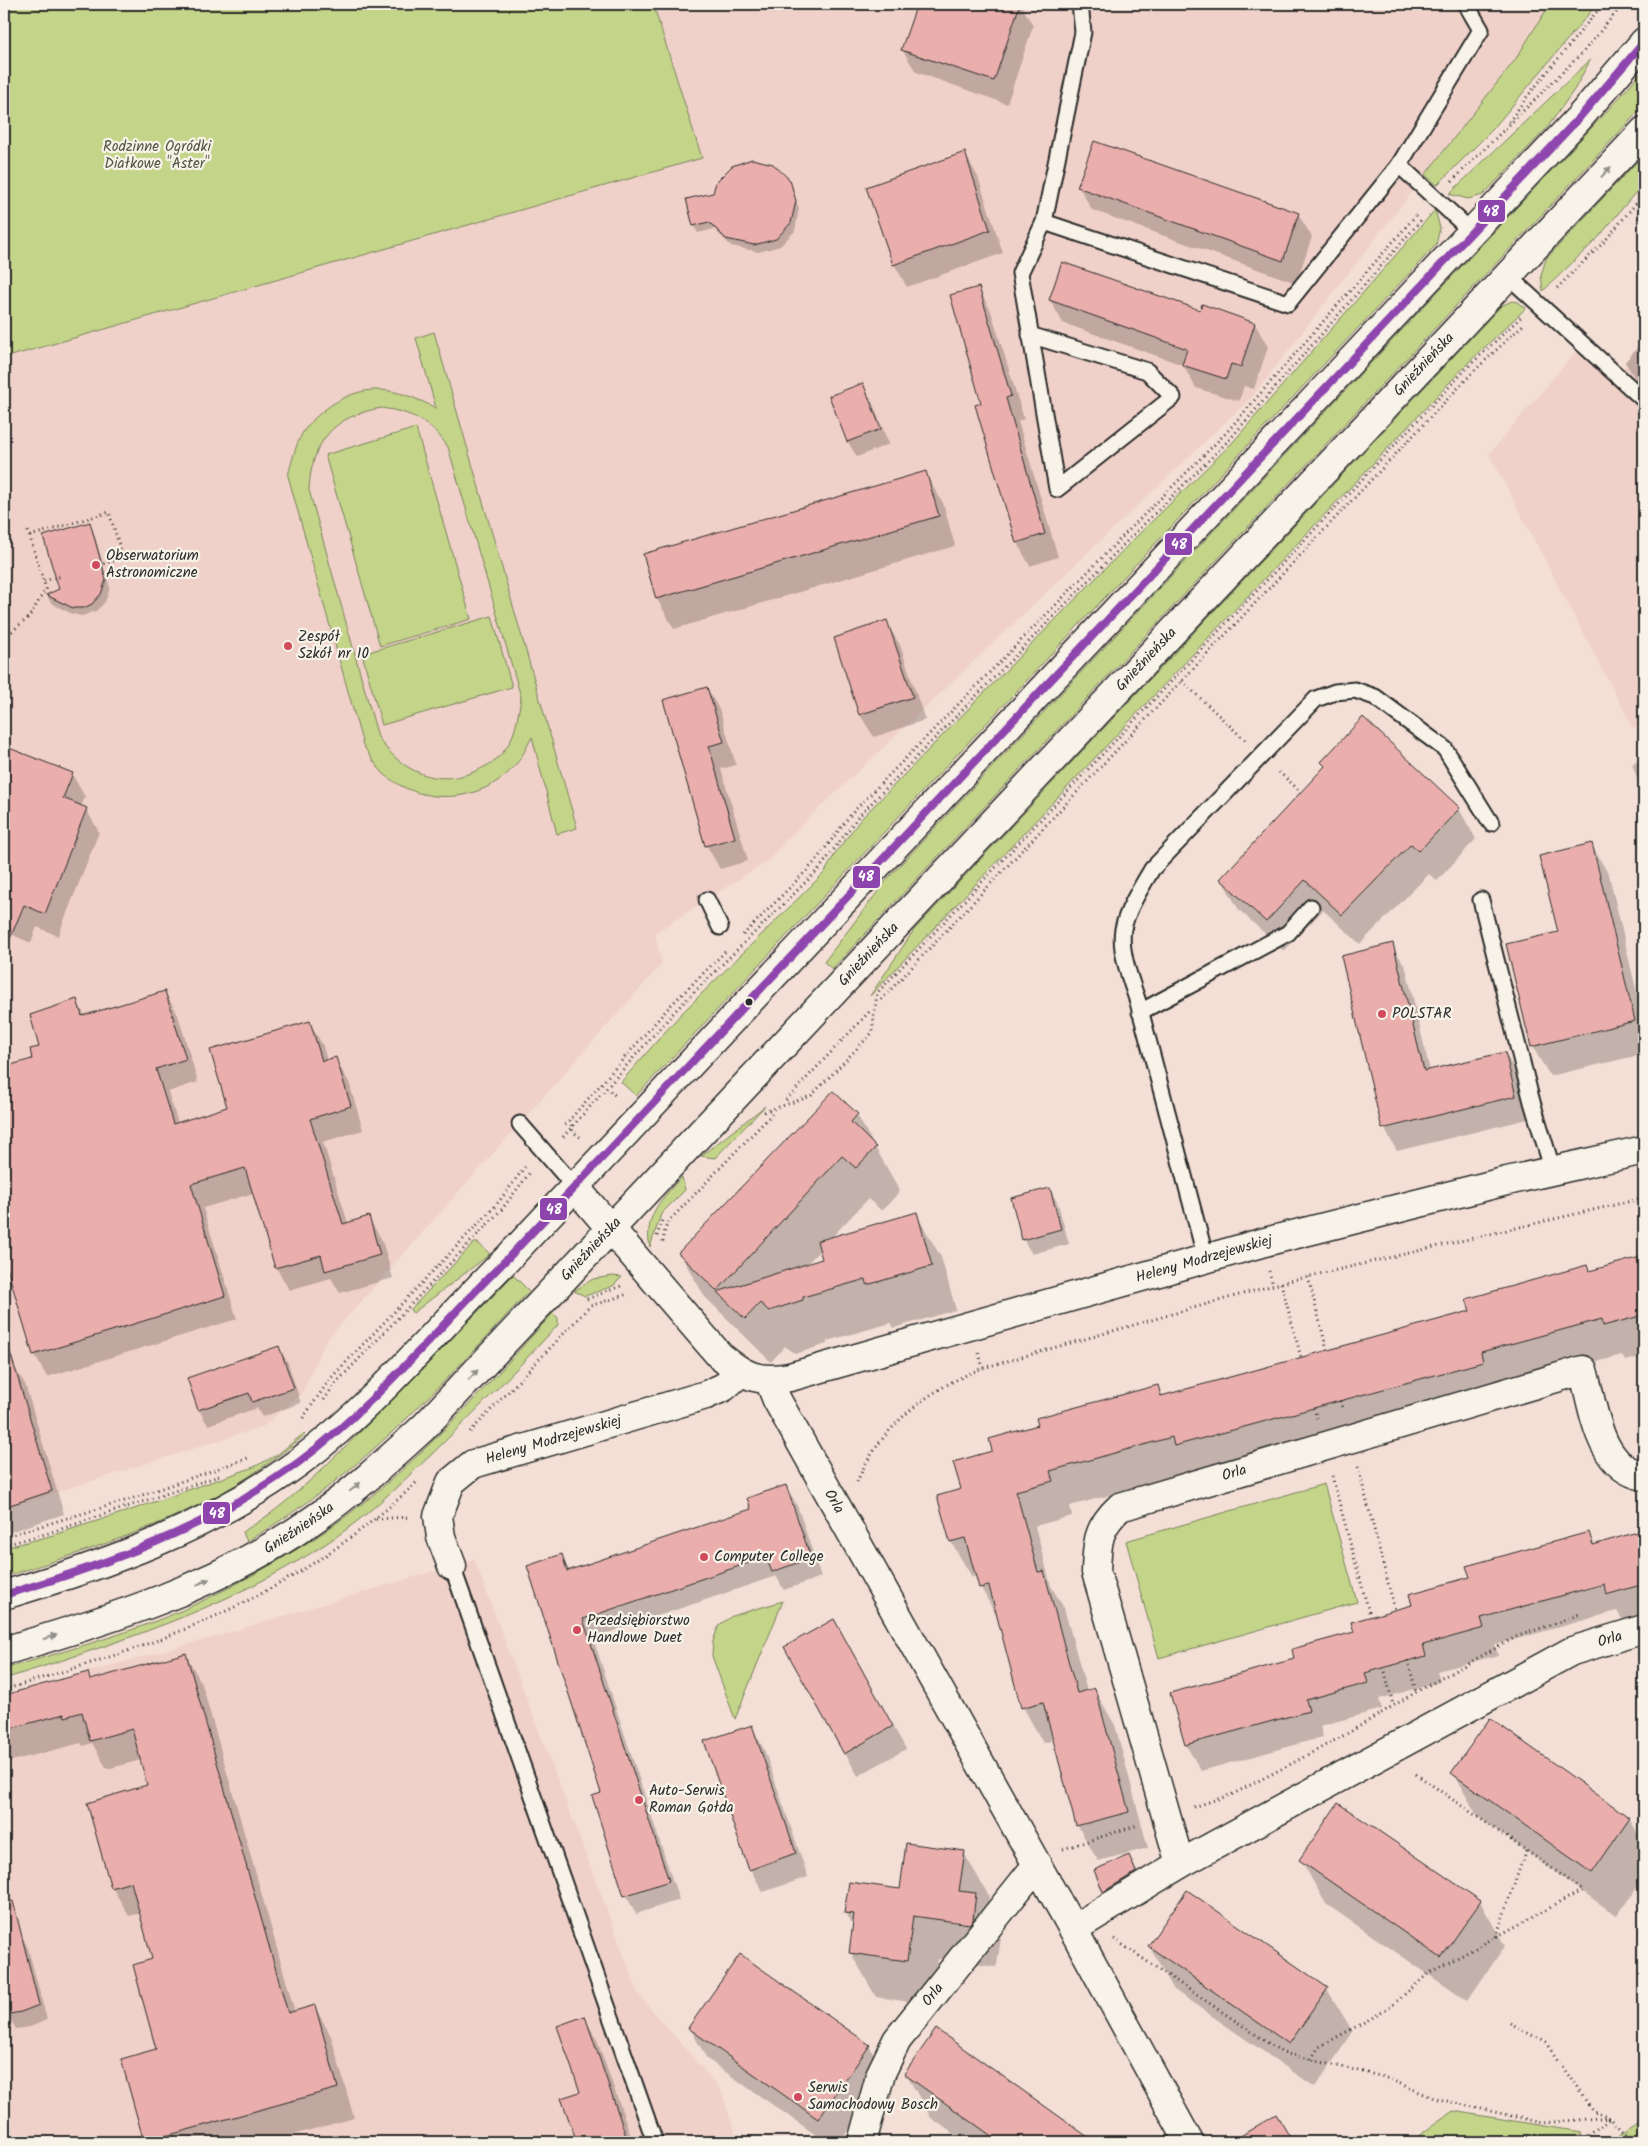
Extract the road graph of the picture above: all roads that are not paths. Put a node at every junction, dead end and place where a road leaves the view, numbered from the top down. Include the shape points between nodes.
1 (1080, 4) edge
2 (1466, 4) edge
3 (1644, 42) edge
4 (1644, 131) edge
5 (1399, 165) junction
6 (1044, 222) junction
7 (1472, 232) junction
8 (1508, 276) junction
9 (1030, 335) junction
10 (1644, 400) edge
11 (1492, 823) dead end
12 (707, 900) dead end
13 (1481, 900) dead end
14 (1311, 907) dead end
15 (720, 927) dead end
16 (1140, 1012) junction
17 (520, 1124) dead end
18 (1644, 1150) edge
19 (1553, 1171) junction
20 (574, 1186) junction
21 (611, 1229) junction
22 (1206, 1259) junction
23 (741, 1372) junction
24 (769, 1380) junction
25 (1644, 1476) edge
26 (452, 1566) joint
27 (4, 1595) edge
28 (1644, 1629) edge
29 (4, 1651) edge
30 (1180, 1864) junction
31 (1037, 1865) junction
32 (1084, 1922) junction
33 (655, 2142) edge
34 (862, 2142) edge
35 (1189, 2142) edge

1 - 6 lane via 1083,32
2 - 5 lane via 1481,30
3 - 7 street via 1579,118
8 -> 4 street, Gnieźnieńska
5 - 6 lane via 1288,303
5 - 7 lane
6 - 9 lane via 1020,273
7 - 20 street
8 - 10 lane
8 - 21 street, Gnieźnieńska
9 - 9 lane via 1056,489 1174,397 1147,371
11 - 16 lane via 1444,749 1374,697 1355,690 1335,692 1316,699 1152,869 1136,896 1123,929 1125,963
12 - 15 lane
13 - 19 lane via 1532,1102
14 - 16 lane via 1288,933
16 - 22 lane
17 - 20 lane
18 - 19 street, Heleny Modrzejewskiej
19 - 22 street, Heleny Modrzejewskiej
20 - 21 street
20 - 27 street via 382,1388 300,1461 232,1507 189,1528
21 - 23 street via 720,1356
29 -> 21 street, Gnieźnieńska via 175,1595 250,1558 310,1522 350,1492 424,1427
22 - 24 street, Heleny Modrzejewskiej via 790,1377
23 - 24 street via 752,1378
23 - 26 street, Heleny Modrzejewskiej via 724,1387 706,1395 473,1464 451,1482 438,1516 441,1537
24 - 31 street, Orla via 777,1400
25 - 30 street, Orla via 1631,1474 1614,1460 1604,1446 1583,1370 1120,1507 1107,1519 1097,1543 1096,1572
26 - 33 lane
28 - 30 street, Orla via 1572,1651
30 - 32 street, Orla
31 - 32 street, Orla
31 - 34 street, Orla via 897,2040 881,2073
32 - 35 street, Orla

